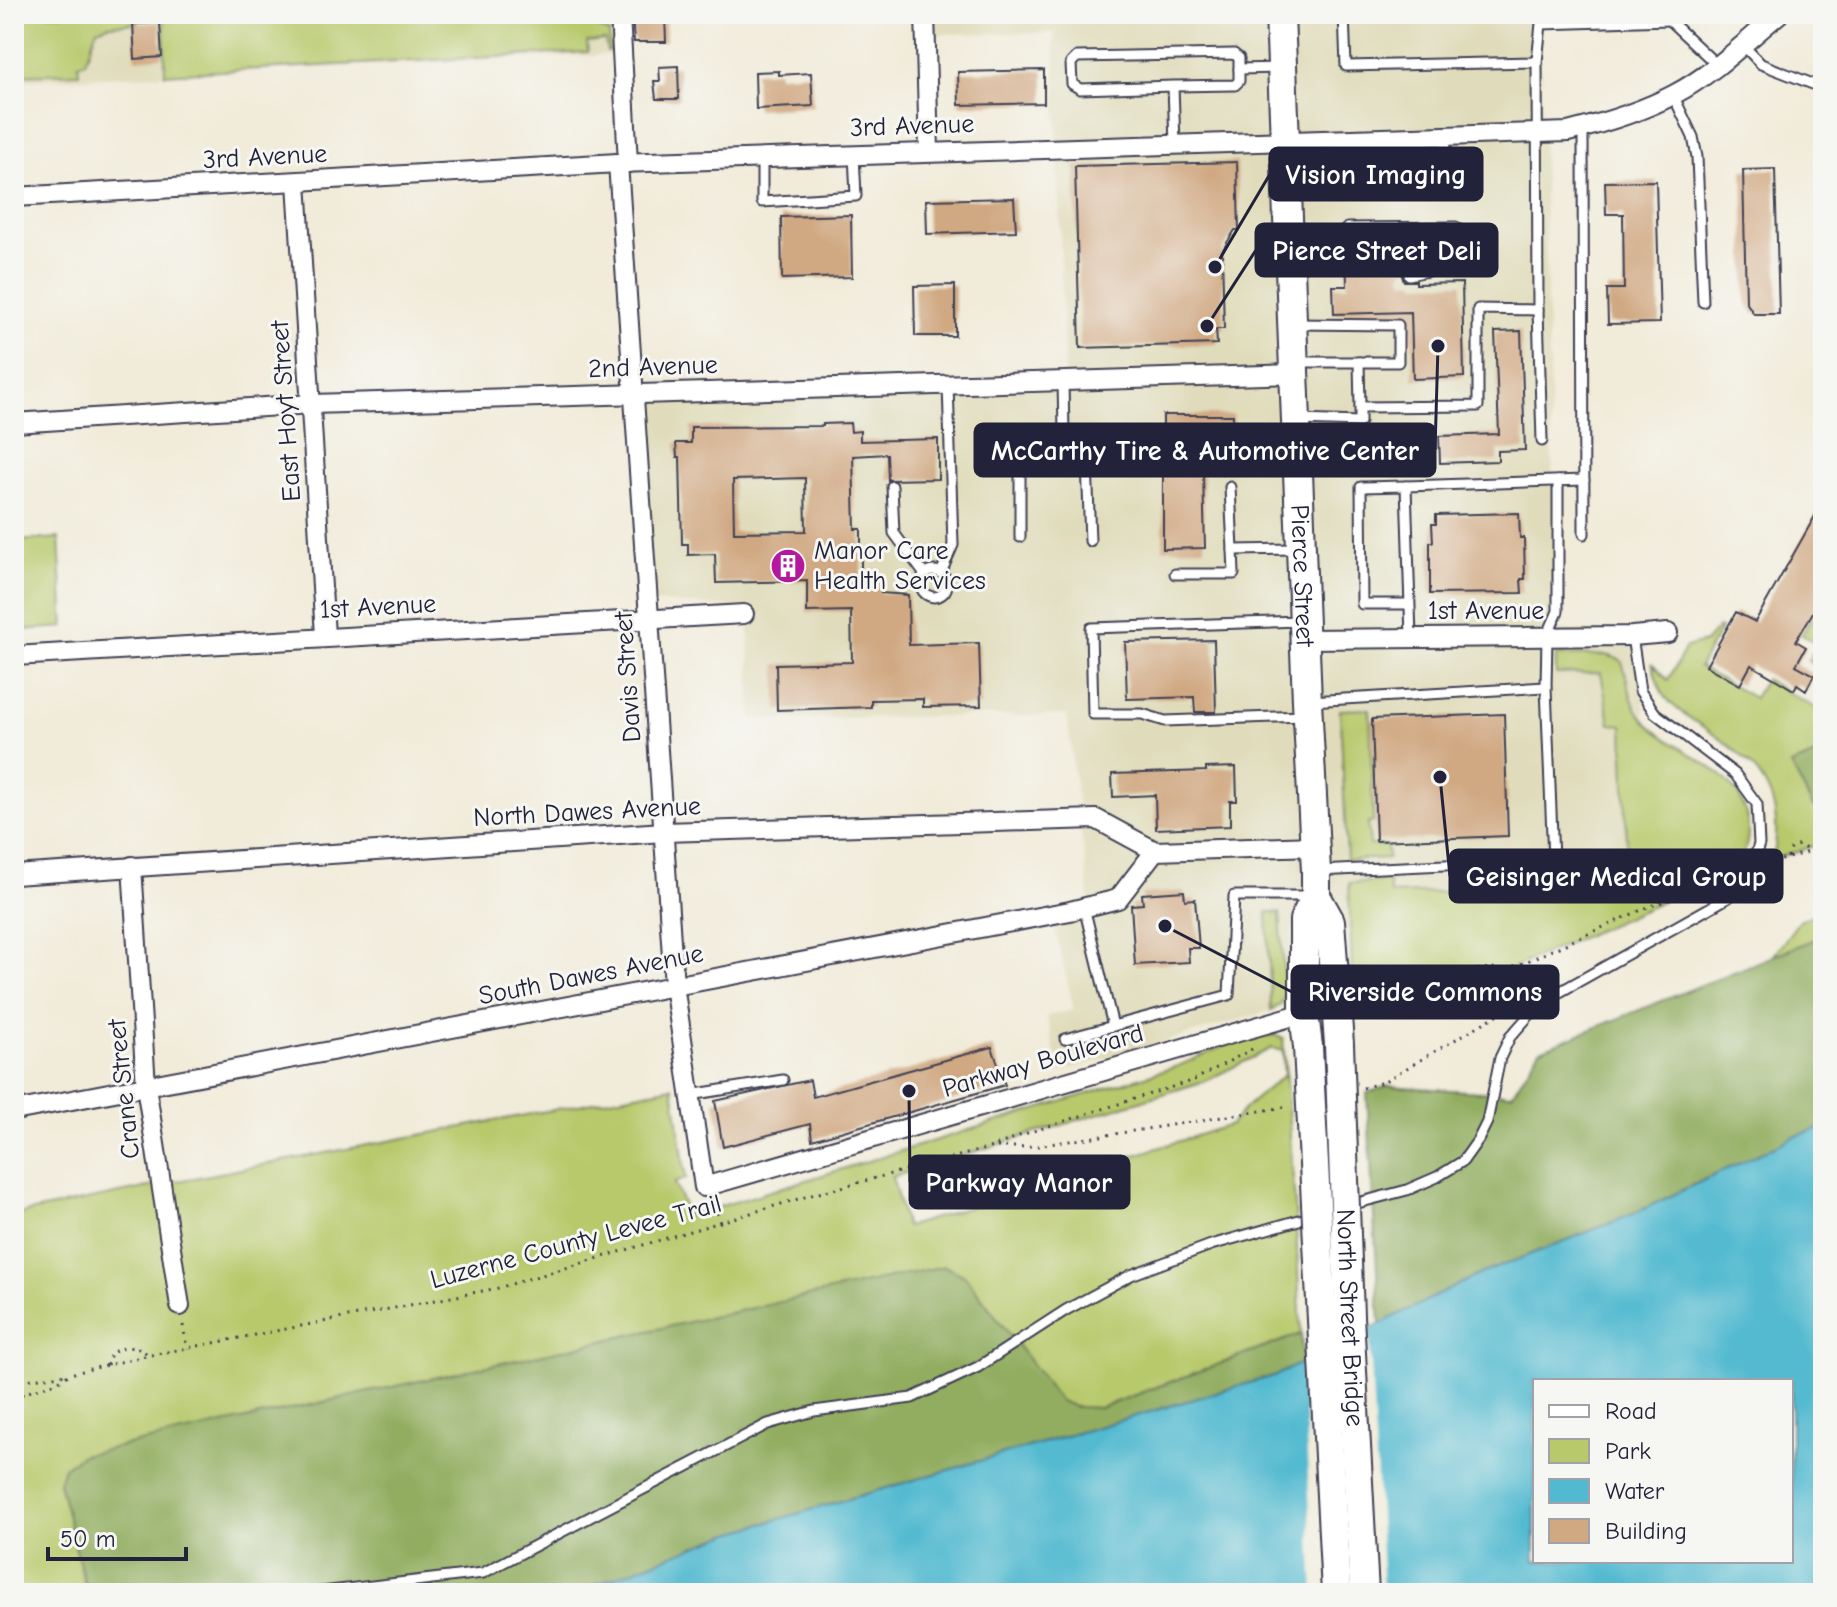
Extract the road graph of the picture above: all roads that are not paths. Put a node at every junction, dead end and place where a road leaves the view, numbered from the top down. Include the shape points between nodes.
1 (620, 14) edge
2 (925, 14) edge
3 (1448, 14) edge
4 (1779, 14) edge
5 (1344, 15) edge
6 (1280, 17) edge
7 (1669, 17) edge
8 (1542, 19) edge
9 (1743, 45) junction
10 (1537, 62) junction
11 (1717, 65) junction
12 (1282, 68) junction
13 (1239, 69) junction
14 (1173, 86) junction
15 (1823, 88) edge
16 (1673, 95) junction
17 (1583, 128) junction
18 (1538, 134) junction
19 (1446, 137) junction
20 (1286, 141) junction
21 (1175, 144) junction
22 (929, 151) junction
23 (854, 154) junction
24 (762, 157) junction
25 (623, 163) junction
26 (297, 182) junction
27 (1444, 193) dead end
28 (14, 197) edge
29 (1289, 248) junction
30 (1409, 275) dead end
31 (1703, 302) dead end
32 (1538, 310) junction
33 (1292, 324) junction
34 (1359, 362) junction
35 (1294, 368) junction
36 (1063, 381) junction
37 (948, 384) junction
38 (632, 393) junction
39 (312, 404) junction
40 (1360, 407) junction
41 (1296, 420) junction
42 (14, 423) edge
43 (1064, 433) junction
44 (1542, 441) dead end
45 (1584, 480) junction
46 (1558, 481) junction
47 (892, 486) dead end
48 (1406, 486) junction
49 (1230, 487) dead end
50 (1584, 534) dead end
51 (1020, 537) dead end
52 (1090, 541) dead end
53 (1301, 549) junction
54 (1233, 550) junction
55 (941, 573) junction
56 (1175, 574) dead end
57 (925, 575) junction
58 (1410, 604) junction
59 (744, 614) dead end
60 (650, 618) junction
61 (1304, 630) junction
62 (1668, 633) dead end
63 (325, 636) junction
64 (1547, 636) junction
65 (1632, 636) junction
66 (1411, 637) junction
67 (14, 656) edge
68 (1546, 687) junction
69 (1307, 709) junction
70 (664, 832) junction
71 (1155, 851) junction
72 (132, 866) junction
73 (1316, 871) junction
74 (14, 875) edge
75 (1084, 907) junction
76 (674, 985) junction
77 (1304, 1013) junction
78 (1113, 1026) junction
79 (1065, 1039) dead end
80 (1339, 1044) joint
81 (1308, 1047) joint
82 (783, 1080) dead end
83 (146, 1086) junction
84 (690, 1095) junction
85 (14, 1111) edge
86 (704, 1187) joint
87 (1336, 1209) dead end
88 (1322, 1213) dead end
89 (180, 1306) dead end
90 (313, 1593) edge
91 (1336, 1593) edge
92 (1364, 1593) edge

1 - 25 street, Davis Street
2 - 22 street
3 - 5 lane
4 - 9 street, 3rd Avenue
5 - 6 lane
5 - 10 lane via 1346,66
6 - 12 main road, Pierce Street
7 - 8 lane
7 - 11 lane
8 - 10 lane
9 - 11 street, 3rd Avenue
9 - 15 lane via 1761,64
10 - 18 lane
11 - 16 street, 3rd Avenue
12 - 13 lane
12 - 20 main road, Pierce Street
13 - 14 lane via 1235,85
13 - 14 lane via 1234,54 1077,57 1071,63 1072,84 1080,89
14 - 21 lane
16 - 17 street, 3rd Avenue
16 - 31 lane via 1697,157
17 - 18 street, 3rd Avenue
17 - 45 lane
18 - 19 street, 3rd Avenue
18 - 32 lane
19 - 20 street, 3rd Avenue
19 - 27 lane
20 - 21 street, 3rd Avenue
20 - 29 main road, Pierce Street
21 - 22 street, 3rd Avenue
22 - 23 street, 3rd Avenue
23 - 24 street, 3rd Avenue
23 - 24 lane via 856,196 762,202
24 - 25 street, 3rd Avenue
25 - 26 street, 3rd Avenue
25 - 38 street, Davis Street
26 - 28 street, 3rd Avenue
26 - 39 street, East Hoyt Street
29 - 30 lane via 1333,247 1347,228 1462,230 1462,261
29 - 33 main road, Pierce Street
32 - 40 lane via 1478,309 1478,406
32 - 44 lane
33 - 34 lane via 1398,325 1398,362
33 - 35 main road, Pierce Street
34 - 35 lane
34 - 40 lane
35 - 36 street, 2nd Avenue
35 - 41 main road, Pierce Street
36 - 37 street, 2nd Avenue
36 - 43 lane
37 - 38 street, 2nd Avenue
37 - 55 lane via 953,545
38 - 39 street, 2nd Avenue
38 - 60 street, Davis Street
39 - 42 street, 2nd Avenue
39 - 63 street, East Hoyt Street
40 - 41 lane via 1360,422
41 - 53 main road, Pierce Street
43 - 51 lane via 1020,438
43 - 52 lane via 1086,435
45 - 46 lane
45 - 50 lane
46 - 48 lane
46 - 64 lane via 1558,611
47 - 57 lane via 894,533
48 - 58 lane
48 - 58 lane via 1361,487 1362,604
49 - 54 lane
53 - 54 lane
53 - 61 main road, Pierce Street
54 - 56 lane via 1234,574
55 - 57 lane
55 - 57 lane via 947,586 936,597 922,589
58 - 66 lane
59 - 60 street, 1st Avenue
60 - 63 street, 1st Avenue
60 - 70 street, Davis Street
61 - 66 street, 1st Avenue
61 - 69 main road, Pierce Street
61 - 69 lane via 1091,628 1093,714 1142,714 1165,721
62 - 65 street, 1st Avenue
63 - 67 street, 1st Avenue
64 - 65 street, 1st Avenue
64 - 66 street, 1st Avenue
64 - 68 lane
65 - 87 lane via 1640,691 1655,713 1735,774 1757,804 1759,844 1751,870 1729,897 1540,1003 1510,1037 1500,1058 1487,1122 1463,1161 1407,1190
68 - 69 lane
68 - 73 lane via 1553,860
69 - 73 main road, Pierce Street
70 - 71 street, North Dawes Avenue via 1096,819
70 - 72 street, North Dawes Avenue
70 - 76 street, Davis Street
71 - 73 street
71 - 75 street, South Dawes Avenue via 1118,899
72 - 74 street, North Dawes Avenue
72 - 83 street, Crane Street
73 - 77 main road, Pierce Street via 1304,920
73 - 78 lane via 1234,896 1229,995
73 - 80 main road, Pierce Street via 1330,921
75 - 76 street, South Dawes Avenue
75 - 78 lane
76 - 83 street, South Dawes Avenue
76 - 84 street, Davis Street
77 - 81 main road, Pierce Street
77 - 86 street, Parkway Boulevard
78 - 79 lane
80 - 92 main road, North Street Bridge, bridge
81 - 91 main road, North Street Bridge, bridge
82 - 84 lane
83 - 85 street, South Dawes Avenue
83 - 89 street, Crane Street
84 - 86 street, Davis Street
88 - 90 lane via 1131,1275 978,1367 912,1398 814,1411 768,1424 483,1573

